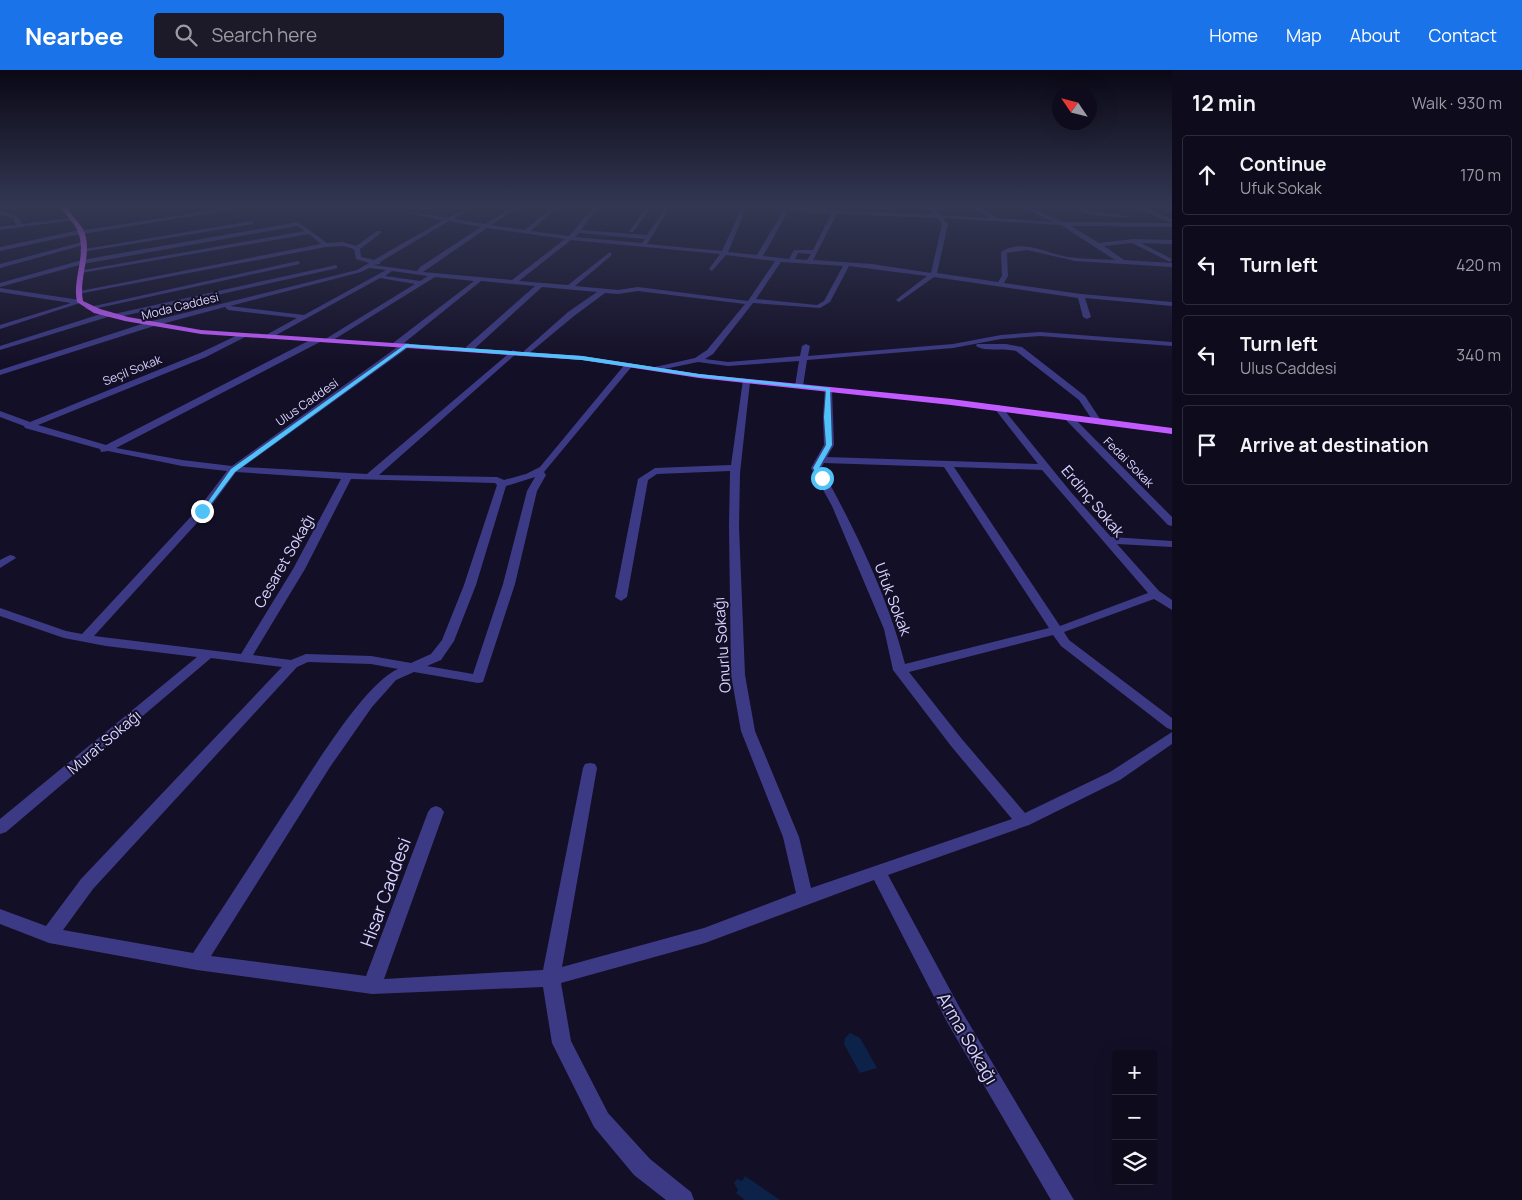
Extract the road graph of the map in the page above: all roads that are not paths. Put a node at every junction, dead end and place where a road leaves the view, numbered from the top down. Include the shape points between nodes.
1 (27, 260) edge
2 (95, 260) edge
3 (147, 260) edge
4 (247, 260) edge
5 (286, 260) edge
6 (362, 260) edge
7 (378, 260) edge
8 (437, 260) edge
9 (543, 260) edge
10 (603, 260) edge
11 (719, 260) edge
12 (779, 260) joint
13 (791, 260) joint
14 (938, 260) edge
15 (1004, 260) edge
16 (1093, 260) edge
17 (1119, 260) edge
18 (810, 261) joint
19 (82, 262) junction
20 (298, 262) junction
21 (1122, 262) junction
22 (1172, 263) edge
23 (371, 264) junction
24 (847, 264) junction
25 (0, 266) edge
26 (336, 268) junction
27 (712, 269) dead end
28 (391, 270) junction
29 (81, 271) junction
30 (358, 271) junction
31 (421, 271) junction
32 (934, 274) junction
33 (434, 275) junction
34 (379, 277) junction
35 (480, 279) junction
36 (515, 282) junction
37 (420, 283) junction
38 (1001, 283) junction
39 (541, 284) junction
40 (0, 285) edge
41 (570, 287) junction
42 (0, 290) edge
43 (604, 290) junction
44 (78, 292) junction
45 (1081, 296) junction
46 (899, 300) dead end
47 (80, 302) junction
48 (751, 302) junction
49 (1172, 304) edge
50 (220, 307) junction
51 (89, 308) junction
52 (112, 315) junction
53 (303, 317) junction
54 (1087, 317) dead end
55 (151, 324) junction
56 (0, 326) edge
57 (245, 336) junction
58 (269, 337) junction
59 (316, 340) junction
60 (330, 340) junction
61 (1172, 344) edge
62 (401, 345) junction
63 (806, 346) dead end
64 (953, 346) junction
65 (0, 348) edge
66 (469, 349) junction
67 (513, 352) junction
68 (526, 353) junction
69 (803, 359) junction
70 (698, 360) junction
71 (630, 365) junction
72 (658, 369) junction
73 (0, 373) edge
74 (746, 382) junction
75 (799, 386) junction
76 (828, 389) junction
77 (998, 408) junction
78 (0, 414) edge
79 (1069, 418) junction
80 (1098, 422) junction
81 (28, 426) junction
82 (1172, 431) edge
83 (104, 450) junction
84 (820, 460) junction
85 (947, 464) junction
86 (1046, 467) junction
87 (736, 468) junction
88 (233, 470) junction
89 (538, 472) junction
90 (348, 476) junction
91 (370, 477) junction
92 (502, 484) junction
93 (1172, 524) edge
94 (1107, 540) junction
95 (1172, 544) edge
96 (10, 558) dead end
97 (0, 565) edge
98 (1155, 594) junction
99 (622, 597) dead end
100 (1172, 606) edge
101 (0, 612) edge
102 (1058, 629) junction
103 (85, 638) junction
104 (207, 655) junction
105 (244, 660) junction
106 (292, 664) junction
107 (413, 668) junction
108 (900, 670) junction
109 (1172, 725) edge
110 (1172, 737) edge
111 (590, 768) dead end
112 (436, 812) dead end
113 (1023, 821) junction
114 (0, 828) edge
115 (878, 872) junction
116 (804, 897) junction
117 (0, 916) edge
118 (49, 935) junction
119 (197, 962) junction
120 (552, 978) junction
121 (372, 986) junction
122 (683, 1200) edge
123 (1063, 1200) edge

1 - 25 street
2 - 19 street
3 - 29 street
4 - 44 street
5 - 20 street
6 - 23 street
7 - 23 street, Moda Caddesi
8 - 31 street
9 - 36 street
10 - 41 street
11 - 27 street
12 - 13 street
12 - 48 street
13 - 18 street
14 - 32 street
15 - 38 street via 1005,276
16 - 21 street
17 - 21 street
18 - 24 street
19 - 29 main road
19 - 40 street
20 - 26 street
20 - 51 street
21 - 22 street
23 - 28 street
23 - 30 street, Moda Caddesi
23 - 31 street
24 - 32 street
24 - 48 street via 827,302 818,307
26 - 30 street
26 - 52 street
28 - 31 street
28 - 34 street
29 - 44 main road
30 - 34 street
30 - 50 street, Moda Caddesi
31 - 33 street
32 - 38 street
32 - 46 street
33 - 35 street
33 - 37 street
34 - 37 street
34 - 53 street
35 - 36 street
35 - 62 street, Ulus Caddesi
36 - 39 street
37 - 60 street
38 - 45 street
39 - 41 street
39 - 66 street
41 - 43 street
42 - 47 street
43 - 48 street via 638,289
43 - 68 street
44 - 47 main road
45 - 49 street
45 - 54 street
47 - 51 main road
47 - 56 street
48 - 70 street via 710,352
50 - 53 street
50 - 55 street, Moda Caddesi
51 - 52 main road
52 - 55 main road
52 - 65 street
53 - 58 street
55 - 57 main road
55 - 73 street, Moda Caddesi
57 - 58 main road
57 - 81 street, Seçil Sokak
58 - 59 main road
59 - 60 main road
59 - 83 street
60 - 62 main road
61 - 64 street via 1040,334
62 - 66 main road
62 - 88 street, Ulus Caddesi
63 - 69 street
64 - 69 street
64 - 80 street via 1019,349 1082,398
66 - 67 main road
67 - 68 main road
67 - 91 street
68 - 71 main road
69 - 70 street via 728,364
69 - 75 street
70 - 72 street
71 - 72 main road
71 - 89 street
72 - 74 main road
74 - 75 main road
74 - 87 street, Onurlu Sokağı
75 - 76 main road
76 - 77 main road
76 - 84 street via 829,445
77 - 79 main road
77 - 86 street, Erdinç Sokak
78 - 81 street
79 - 80 main road
79 - 93 street, Fedai Sokak
80 - 82 main road
81 - 83 street
83 - 88 street
84 - 85 street
84 - 108 street, Ufuk Sokak via 816,468 837,506 890,629
85 - 86 street
85 - 102 street
86 - 94 street, Erdinç Sokak
87 - 99 street via 655,471 643,479
87 - 116 street, Onurlu Sokağı via 734,527 738,675 748,731 791,837
88 - 90 street
88 - 103 street, Ulus Caddesi via 202,511
89 - 92 street
89 - 107 street via 541,475 532,492 509,584 478,678
90 - 91 street
90 - 105 street, Cesaret Sokağı via 299,569
91 - 92 street via 497,480
92 - 107 street via 470,585 448,641 436,657
94 - 95 street
94 - 98 street, Erdinç Sokak
96 - 97 street
98 - 100 street, Erdinç Sokak
98 - 102 street
101 - 103 street
102 - 108 street
102 - 109 street via 1066,643
103 - 104 street
104 - 105 street
104 - 114 street, Murat Sokağı
105 - 106 street
106 - 107 street via 319,657 371,660
106 - 118 street via 87,884
107 - 119 street via 391,677 367,704 325,763
108 - 113 street, Ufuk Sokak
110 - 113 street via 1115,776
111 - 120 street
112 - 121 street, Hisar Caddesi
113 - 115 street
115 - 116 street
115 - 123 street, Arma Sokağı via 954,1016
116 - 120 street via 706,935
117 - 118 street
118 - 119 street
119 - 121 street
120 - 121 street
120 - 122 street via 562,1043 601,1120 642,1167

